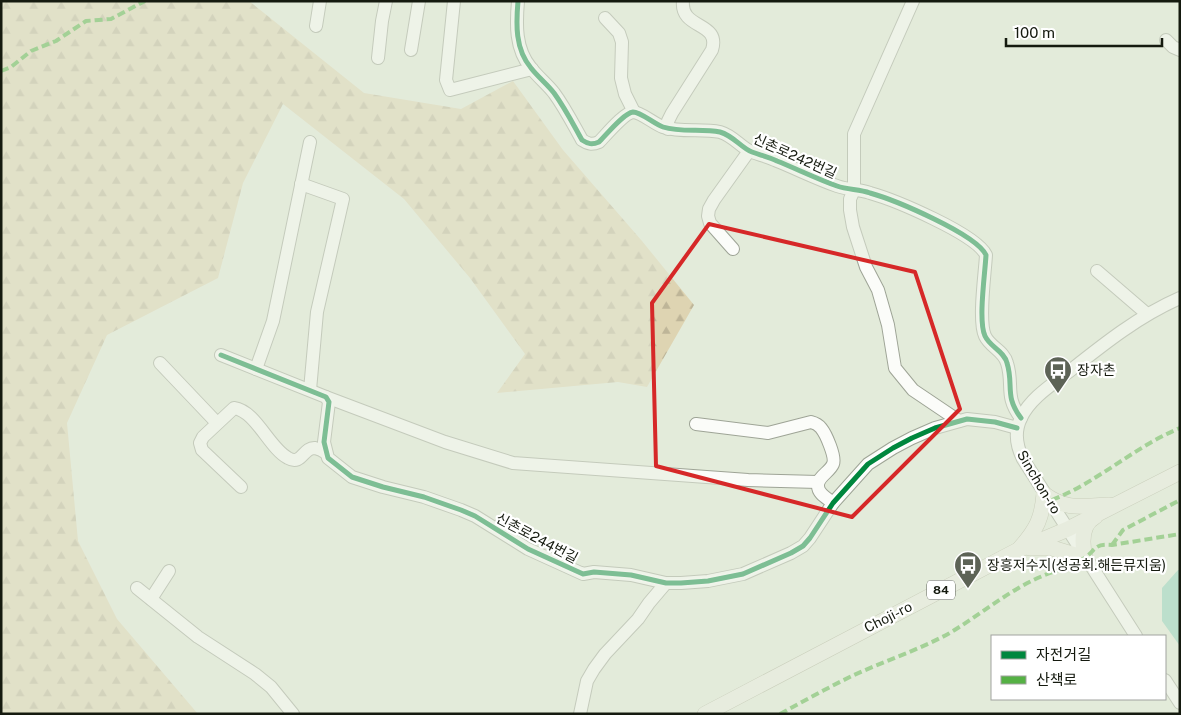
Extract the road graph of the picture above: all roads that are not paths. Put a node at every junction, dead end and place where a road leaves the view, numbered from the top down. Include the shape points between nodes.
1 (320, 1) edge
2 (386, 1) edge
3 (419, 1) edge
4 (454, 1) edge
5 (518, 1) edge
6 (683, 1) edge
7 (913, 1) edge
8 (604, 18) dead end
9 (316, 26) dead end
10 (1166, 40) dead end
11 (411, 50) dead end
12 (1180, 50) edge
13 (378, 58) dead end
14 (532, 69) junction
15 (634, 112) junction
16 (668, 129) junction
17 (310, 142) dead end
18 (750, 151) junction
19 (301, 184) junction
20 (854, 190) junction
21 (733, 249) dead end
22 (1097, 271) dead end
23 (1180, 298) edge
24 (1147, 314) junction
25 (221, 355) dead end
26 (160, 363) dead end
27 (256, 369) junction
28 (310, 390) junction
29 (326, 397) junction
30 (959, 421) junction
31 (217, 423) junction
32 (1019, 423) junction
33 (696, 424) dead end
34 (326, 453) junction
35 (1180, 472) edge
36 (818, 482) junction
37 (241, 487) dead end
38 (1044, 494) junction
39 (833, 503) junction
40 (1118, 504) junction
41 (1068, 529) junction
42 (1018, 550) junction
43 (1085, 558) junction
44 (169, 571) dead end
45 (666, 582) junction
46 (137, 588) dead end
47 (151, 599) junction
48 (1135, 635) edge
49 (1166, 682) edge
50 (1180, 703) edge
51 (293, 714) edge
52 (580, 714) edge
53 (705, 714) edge

1 - 9 street
2 - 13 street
3 - 11 street
4 - 14 street via 446,80 450,90
5 - 14 street via 518,39 521,52
6 - 16 street via 685,16 709,31 714,42 672,113
7 - 20 street via 854,134
8 - 15 street via 619,33 622,42 621,78
10 - 12 street
14 - 15 street via 556,95 587,144 599,142 627,114
15 - 16 street, 신촌로242번길
16 - 18 street, 신촌로242번길 via 721,132
17 - 19 street
18 - 20 street, 신촌로242번길 via 836,186
18 - 21 street via 709,209 710,223
19 - 27 street via 273,321
19 - 28 street via 343,199 317,312
20 - 30 street via 850,200 853,227 866,267 878,290 895,368 913,390
20 - 32 street, 신촌로242번길 via 908,206 983,249 986,255 983,329 989,343 1008,364 1010,398
22 - 24 street
23 - 24 street
24 - 32 street via 1037,397
25 - 27 street
26 - 31 street
27 - 28 street
28 - 29 street
29 - 34 street via 329,402 324,442
29 - 36 street via 444,442 513,463
30 - 32 street, 신촌로244번길 via 979,419
30 - 39 street, 신촌로244번길 via 912,438 876,458
31 - 34 street via 234,408 240,409 288,458 301,458 315,448
31 - 37 street via 200,443 202,450
32 - 38 street, Sinchon-ro via 1018,448
33 - 36 street via 768,433 816,423 822,428 834,461
34 - 45 street, 신촌로244번길 via 352,476 461,510 528,549 583,574 631,575
35 - 40 main road, Choji-ro / 84
36 - 39 street via 820,494
38 - 40 main road via 1062,505 1074,507
38 - 41 street, Sinchon-ro
38 - 42 main road via 1039,521
39 - 45 street, 신촌로244번길 via 803,546 778,560 730,577
40 - 41 main road, Choji-ro / 84
40 - 43 main road via 1091,519 1083,532
41 - 42 main road, Choji-ro / 84
41 - 43 street, Sinchon-ro
42 - 43 main road via 1052,548
42 - 53 main road, Choji-ro / 84
43 - 48 street, Sinchon-ro
44 - 47 street
45 - 52 street via 594,668 587,681
46 - 47 street
47 - 51 street via 198,637 255,674 271,687
49 - 50 street

